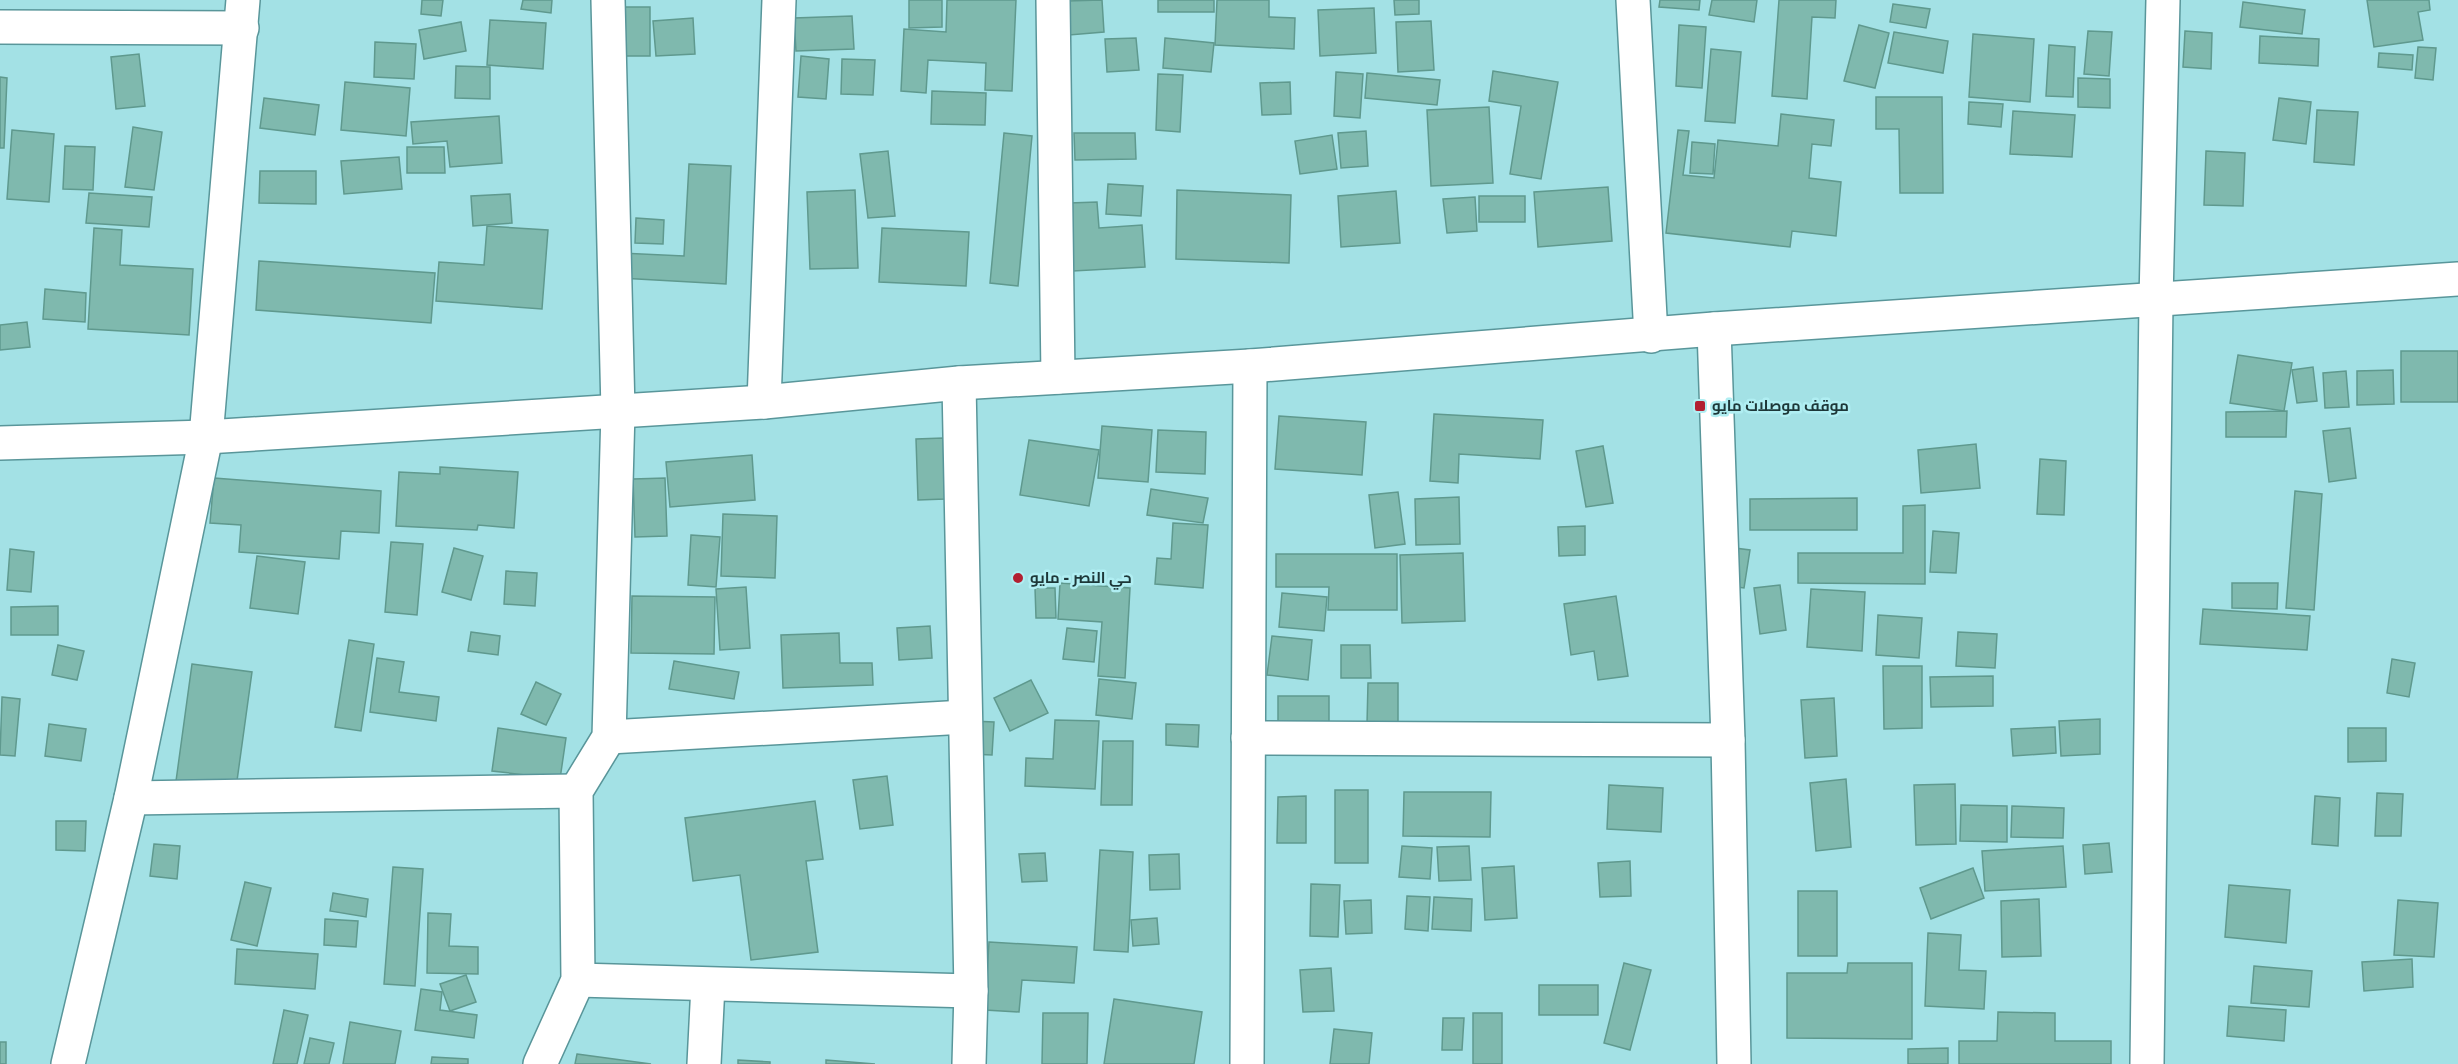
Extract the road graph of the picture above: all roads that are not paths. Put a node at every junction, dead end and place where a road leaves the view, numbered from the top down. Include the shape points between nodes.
1 (608, 0) edge
2 (778, 0) edge
3 (1053, 0) edge
4 (1633, 0) edge
5 (2163, 0) edge
6 (243, 14) edge
7 (0, 27) edge
8 (2458, 279) edge
9 (2156, 300) junction
10 (1714, 329) junction
11 (1651, 336) junction
12 (1250, 366) junction
13 (1058, 377) junction
14 (959, 383) junction
15 (764, 402) junction
16 (618, 411) junction
17 (206, 437) junction
18 (0, 443) edge
19 (965, 717) junction
20 (609, 737) junction
21 (1248, 738) junction
22 (1728, 740) junction
23 (576, 791) junction
24 (131, 798) junction
25 (579, 980) junction
26 (708, 985) junction
27 (970, 992) junction
28 (68, 1064) edge
29 (540, 1064) edge
30 (704, 1064) edge
31 (969, 1064) edge
32 (1247, 1064) edge
33 (1734, 1064) edge
34 (2147, 1064) edge

1 - 16 street
2 - 15 street
3 - 13 street
4 - 11 street
5 - 9 street
6 - 7 street
6 - 17 street
8 - 9 street
9 - 10 street
9 - 34 street
10 - 11 street
10 - 22 street
11 - 12 street
12 - 13 street
12 - 21 street
13 - 14 street
14 - 15 street
14 - 19 street
15 - 16 street
16 - 17 street
16 - 20 street
17 - 18 street
17 - 24 street
19 - 20 street
19 - 27 street
20 - 23 street
21 - 22 street
21 - 32 street
22 - 33 street
23 - 24 street
23 - 25 street
24 - 28 street
25 - 26 street
25 - 29 street
26 - 27 street
26 - 30 street
27 - 31 street

